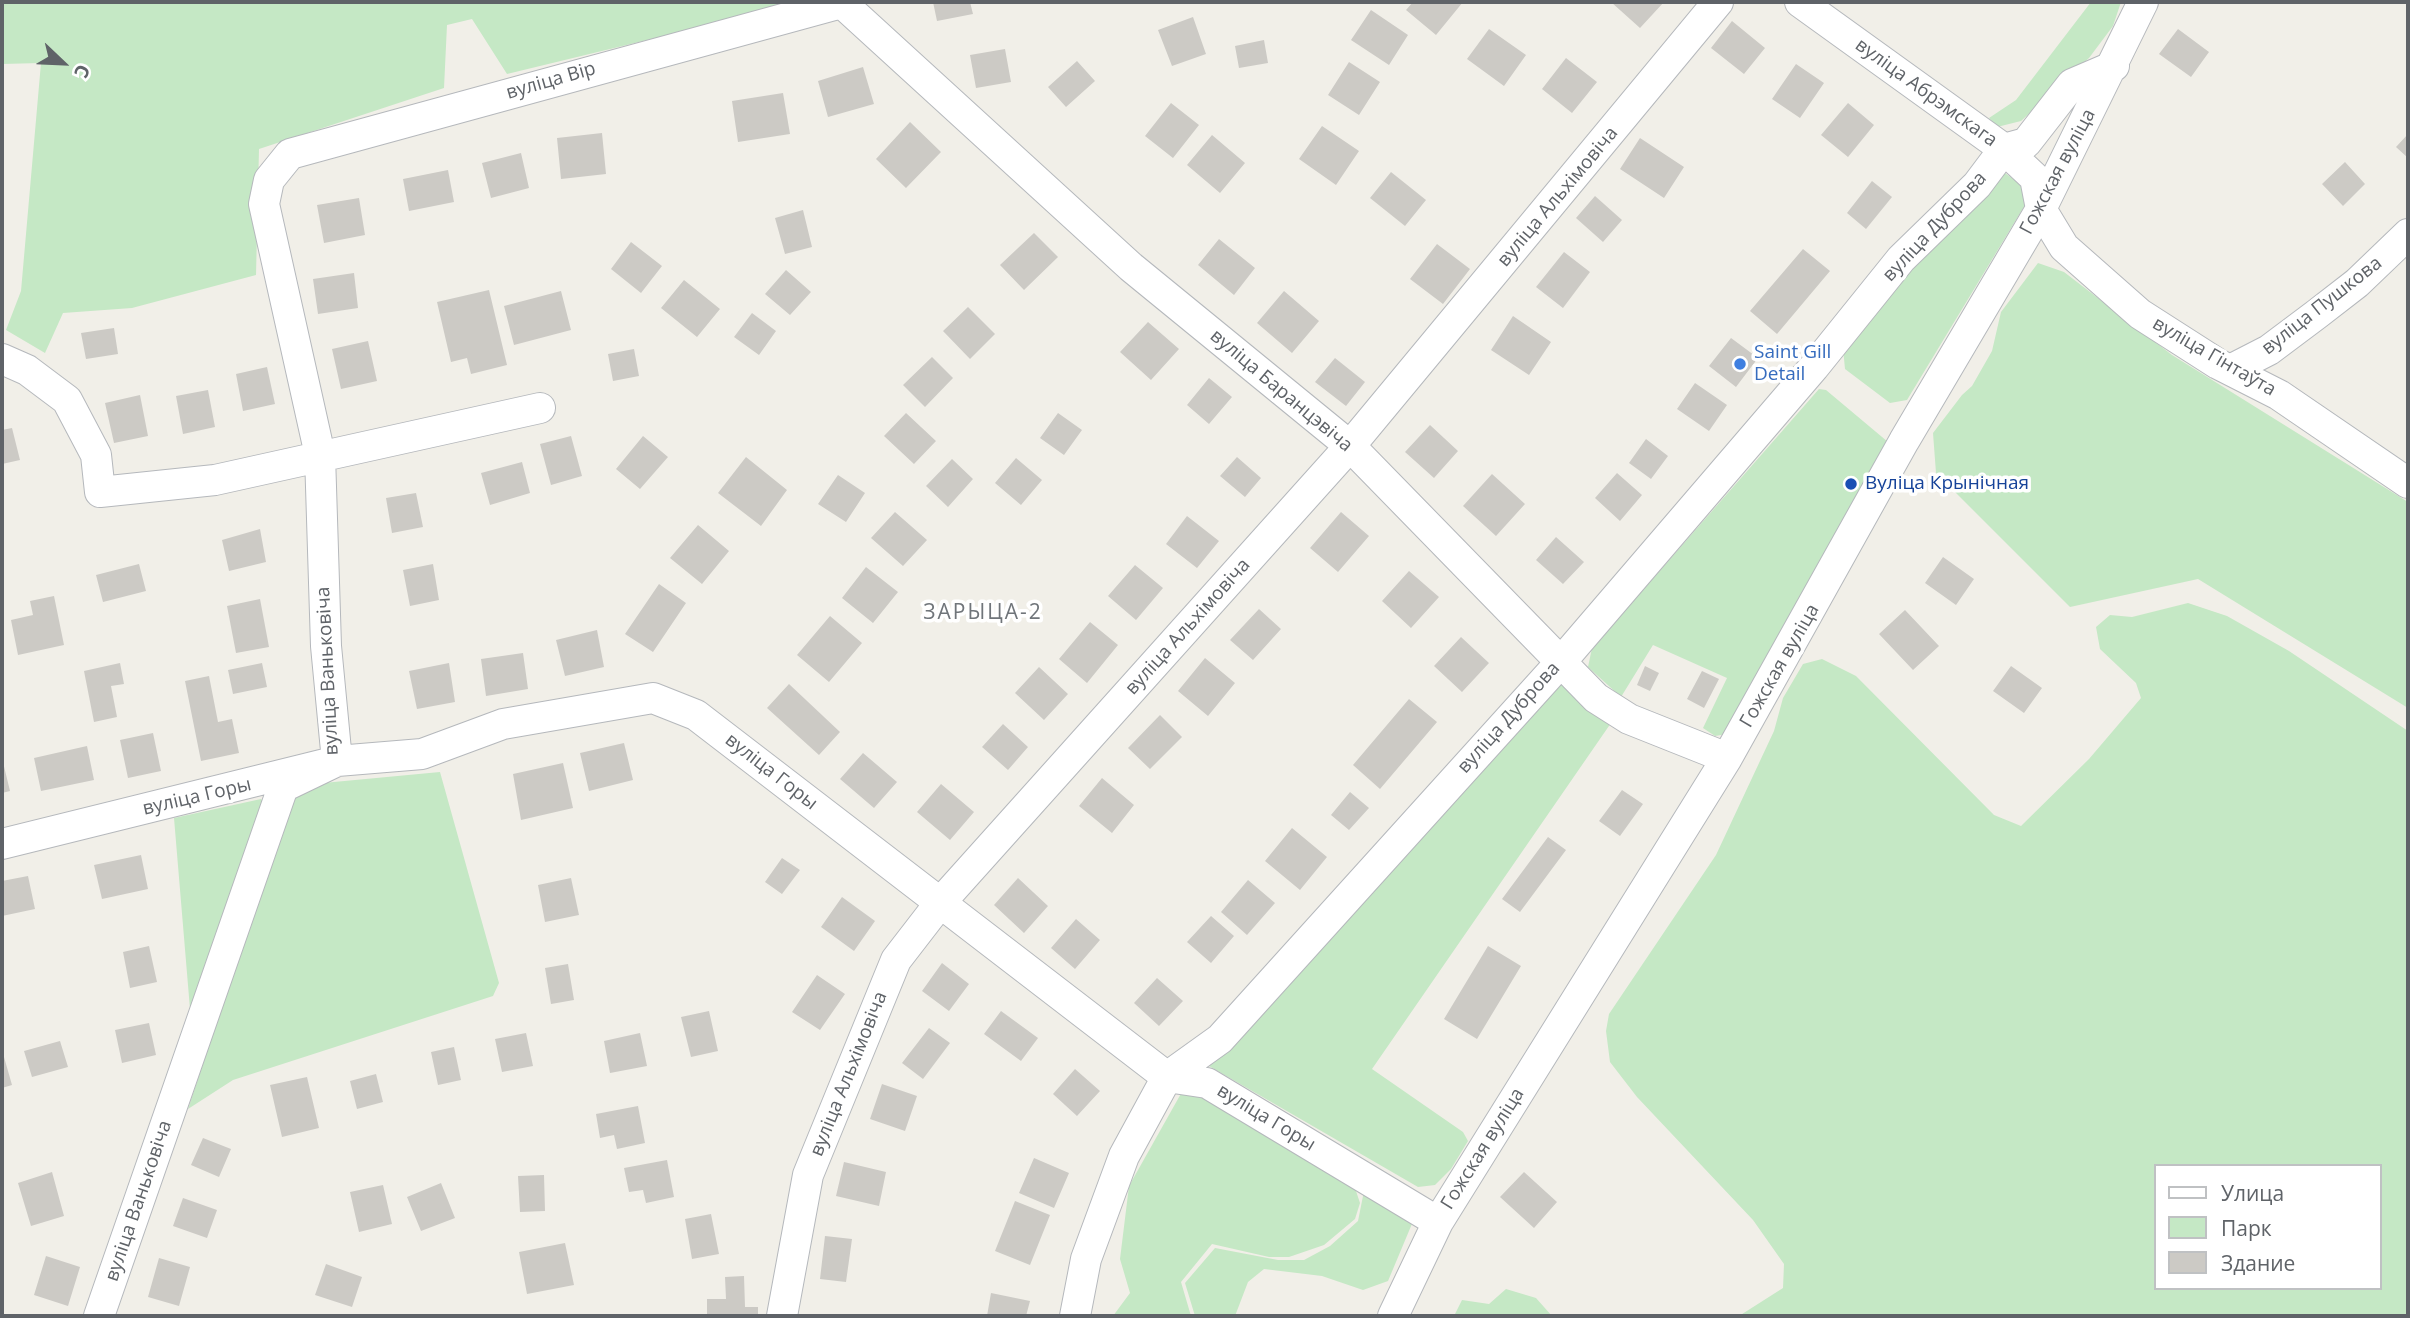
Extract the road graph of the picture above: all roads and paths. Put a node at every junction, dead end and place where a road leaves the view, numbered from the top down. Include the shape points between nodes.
1 (1718, 2) edge
2 (1800, 2) edge
3 (2143, 2) edge
4 (844, 3) edge
5 (2114, 66) junction
6 (2004, 149) junction
7 (269, 180) joint
8 (2041, 209) junction
9 (2408, 234) edge
10 (2, 359) edge
11 (2230, 370) junction
12 (540, 408) dead end
13 (1350, 446) junction
14 (320, 455) junction
15 (2408, 483) edge
16 (1560, 663) junction
17 (1727, 758) junction
18 (337, 761) junction
19 (2, 844) edge
20 (940, 903) junction
21 (1167, 1077) junction
22 (1438, 1222) junction
23 (99, 1316) edge
24 (782, 1316) edge
25 (1075, 1316) edge
26 (1393, 1316) edge

1 - 13 street, вуліца Альхімовіча
2 - 6 street, вуліца Абрэмскага
3 - 5 street, Гожская вуліца
4 - 7 street, вуліца Вір via 289,154
4 - 13 street, вуліца Баранцэвіча via 1131,267
5 - 6 street, вуліца Абрэмскага via 2072,84 2026,143
5 - 8 street, Гожская вуліца
6 - 8 street, вуліца Гінтаўта via 2035,178
6 - 16 street, вуліца Дуброва via 1977,185 1901,259
7 - 14 street, вуліца Ваньковіча via 264,204
8 - 11 street, вуліца Гінтаўта via 2064,247 2140,314
8 - 17 street, Гожская вуліца via 1904,441
9 - 11 street, вуліца Пушкова via 2317,314 2269,350
10 - 14 street via 27,370 67,400 96,455 100,492 215,480
11 - 15 street, вуліца Гінтаўта via 2279,394
12 - 14 street
13 - 16 street, вуліца Баранцэвіча
13 - 20 street, вуліца Альхімовіча
14 - 18 street, вуліца Ваньковіча via 326,646
16 - 17 street, вуліца Баранцэвіча via 1596,698 1629,719
16 - 21 street, вуліца Дуброва via 1220,1040
17 - 22 street, Гожская вуліца
18 - 19 street, вуліца Горы
18 - 20 street, вуліца Горы via 422,754 503,724 653,698 696,715
18 - 23 street, вуліца Ваньковіча via 283,787
20 - 21 street, вуліца Горы
20 - 24 street, вуліца Альхімовіча via 896,960 808,1175
21 - 22 street, вуліца Горы via 1207,1083
21 - 25 street, вуліца Дуброва via 1124,1156 1086,1259
22 - 26 street, Гожская вуліца

